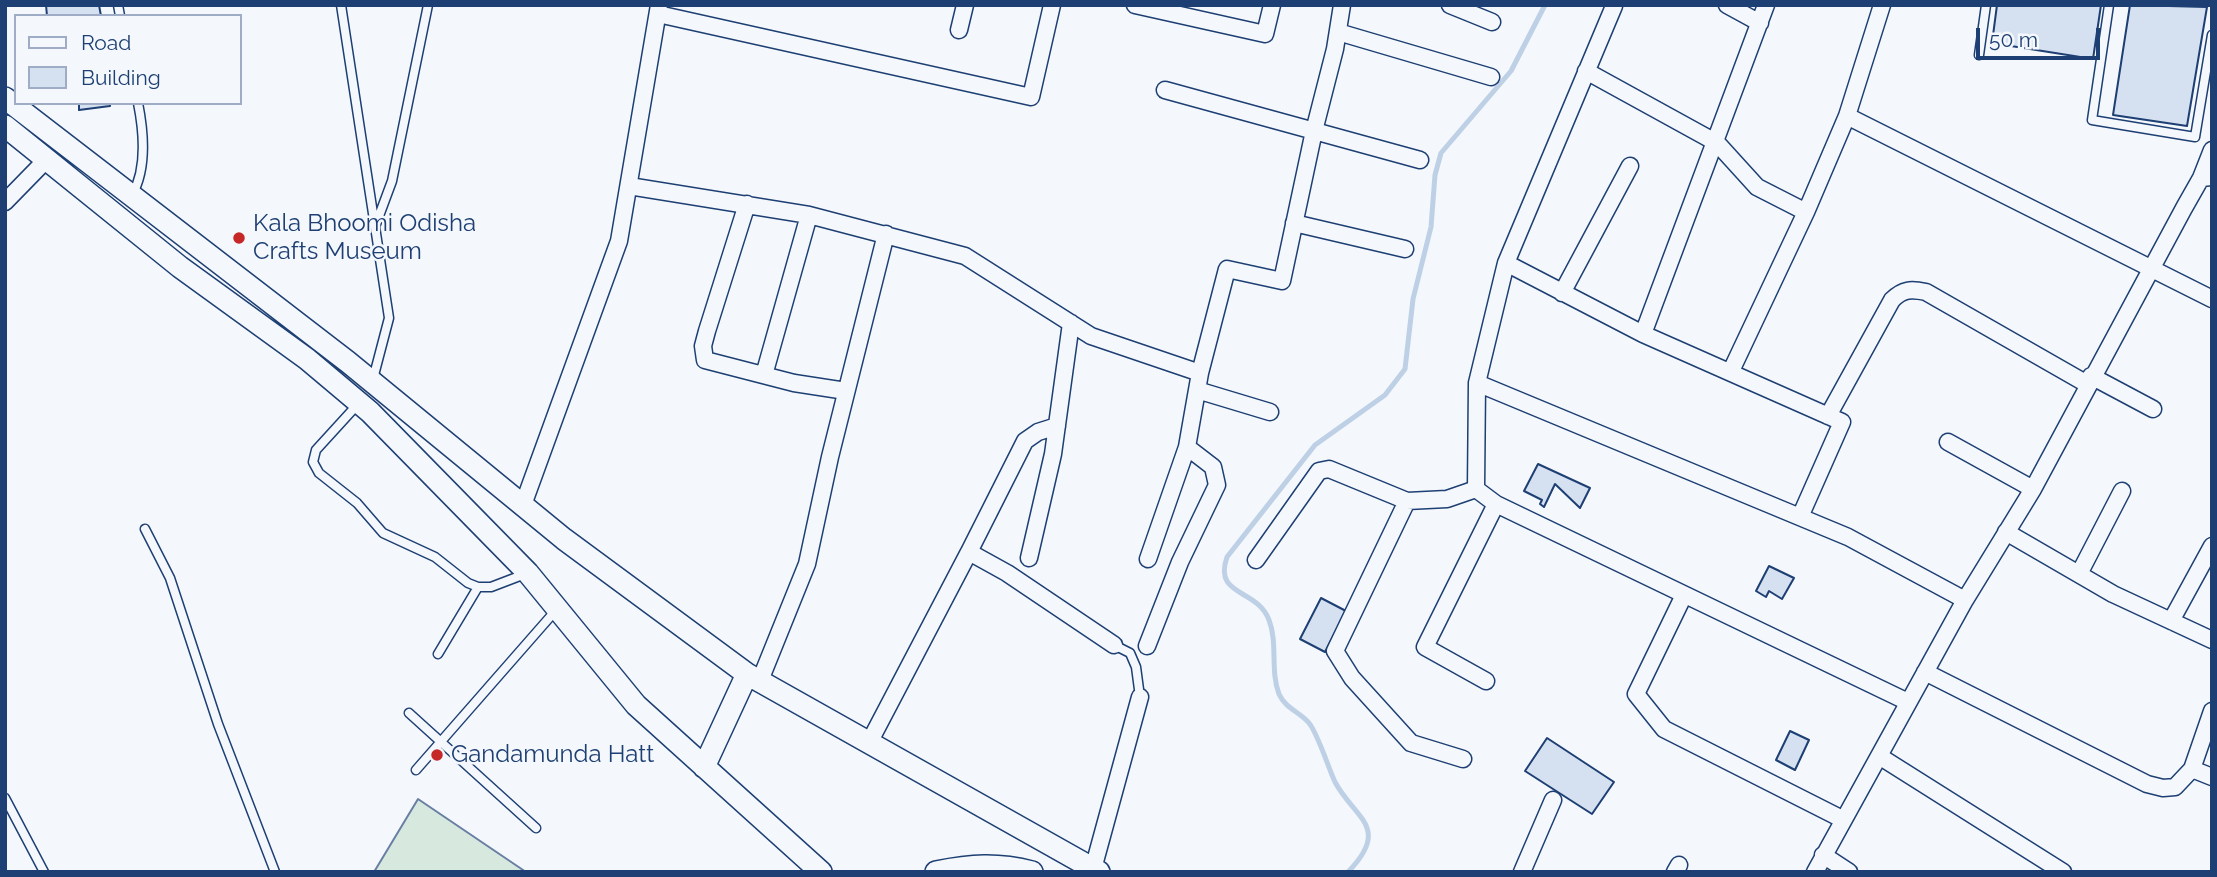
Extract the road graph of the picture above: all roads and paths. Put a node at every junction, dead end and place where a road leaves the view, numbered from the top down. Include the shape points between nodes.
1 (341, 5) edge
2 (428, 5) edge
3 (965, 5) edge
4 (1052, 5) edge
5 (1135, 5) edge
6 (1272, 5) edge
7 (1342, 5) edge
8 (1450, 5) edge
9 (1727, 5) edge
10 (1766, 5) edge
11 (1882, 5) edge
12 (1986, 5) edge
13 (2109, 5) edge
14 (1614, 6) edge
15 (658, 9) edge
16 (1189, 11) edge
17 (1492, 22) dead end
18 (1760, 23) junction
19 (959, 30) dead end
20 (1338, 32) junction
21 (2212, 35) edge
22 (1979, 55) dead end
23 (1586, 71) junction
24 (1491, 77) dead end
25 (1165, 90) dead end
26 (14, 105) edge
27 (138, 105) edge
28 (1847, 116) junction
29 (5, 126) edge
30 (1314, 131) junction
31 (1717, 143) junction
32 (2212, 150) edge
33 (47, 159) junction
34 (1420, 160) dead end
35 (1630, 166) dead end
36 (2207, 177) edge
37 (629, 186) junction
38 (132, 195) junction
39 (5, 202) edge
40 (747, 204) junction
41 (1806, 212) junction
42 (809, 215) junction
43 (1294, 223) junction
44 (375, 227) junction
45 (886, 234) junction
46 (1405, 249) dead end
47 (1506, 263) junction
48 (2151, 268) junction
49 (1562, 293) junction
50 (2212, 299) edge
51 (1071, 323) junction
52 (1643, 334) junction
53 (1731, 371) junction
54 (1200, 373) junction
55 (764, 375) junction
56 (2089, 380) junction
57 (372, 382) junction
58 (1477, 383) junction
59 (1197, 390) junction
60 (846, 391) junction
61 (359, 403) junction
62 (2153, 409) dead end
63 (1270, 412) dead end
64 (1828, 415) junction
65 (1056, 426) junction
66 (1948, 442) dead end
67 (1188, 447) junction
68 (1476, 489) junction
69 (2033, 489) junction
70 (2122, 491) dead end
71 (1407, 502) junction
72 (1496, 504) junction
73 (523, 505) junction
74 (1800, 517) junction
75 (145, 529) dead end
76 (2006, 532) junction
77 (2212, 546) edge
78 (969, 552) junction
79 (1029, 558) dead end
80 (1148, 559) dead end
81 (1256, 560) dead end
82 (528, 573) junction
83 (2079, 574) junction
84 (478, 587) junction
85 (1684, 595) junction
86 (1965, 600) junction
87 (557, 609) junction
88 (2171, 621) junction
89 (2212, 640) edge
90 (1114, 645) joint
91 (1147, 646) dead end
92 (438, 654) dead end
93 (1925, 671) junction
94 (753, 679) junction
95 (1486, 681) dead end
96 (1140, 697) joint
97 (1908, 702) junction
98 (2212, 711) edge
99 (409, 713) dead end
100 (440, 741) junction
101 (870, 741) junction
102 (1879, 756) junction
103 (1463, 759) dead end
104 (704, 767) junction
105 (2192, 769) junction
106 (416, 770) dead end
107 (2212, 777) edge
108 (5, 798) edge
109 (1553, 800) dead end
110 (1842, 819) junction
111 (536, 828) dead end
112 (1823, 855) junction
113 (1096, 870) edge
114 (44, 872) edge
115 (275, 872) edge
116 (821, 872) edge
117 (936, 872) edge
118 (1032, 872) edge
119 (1522, 872) edge
120 (1815, 872) edge
121 (1849, 872) edge
122 (2063, 872) edge

1 - 44 lane
2 - 44 lane via 392,181
3 - 19 street
4 - 15 street via 1031,97
5 - 16 street
6 - 16 street via 1265,34
7 - 20 street
8 - 17 street
9 - 18 street
10 - 18 street
11 - 28 street
12 - 22 lane
13 - 21 lane via 2092,120 2195,137
14 - 23 street
15 - 37 street
18 - 31 street
20 - 24 street
20 - 30 street
23 - 31 street
23 - 47 street
25 - 30 street
26 - 38 main road
27 - 38 lane via 142,177
28 - 41 street
28 - 48 street
29 - 33 main road
30 - 34 street
30 - 43 street
31 - 41 street via 1757,187
31 - 52 street
32 - 36 street
33 - 39 street
33 - 61 main road
35 - 49 street
36 - 48 street
37 - 40 street
37 - 73 street via 619,241
38 - 57 main road
40 - 42 street
40 - 55 street via 703,346 705,360
41 - 53 street
42 - 45 street
42 - 55 street
43 - 46 street
43 - 54 street via 1282,281 1227,269
44 - 57 lane via 389,318
45 - 51 street via 965,256
45 - 60 street
47 - 49 street
47 - 58 street
48 - 50 street
48 - 56 street
49 - 52 street
51 - 54 street via 1091,336
51 - 65 street
52 - 53 street
53 - 64 street
54 - 59 street
55 - 60 street
56 - 62 street
56 - 64 street via 1926,292 1912,289 1892,300
56 - 69 street
57 - 73 main road
58 - 68 street
58 - 74 street
59 - 63 street
59 - 67 street
60 - 94 street via 807,564
61 - 82 main road
61 - 84 lane via 316,450 314,468 357,503 383,533 415,545
64 - 74 street via 1842,422
65 - 78 street via 1025,442
65 - 79 street
66 - 69 street
67 - 80 street
67 - 91 street via 1213,467 1217,485
68 - 71 street via 1447,499
68 - 72 street
69 - 76 street
70 - 83 street
71 - 81 street via 1329,469 1319,471
71 - 103 street via 1335,651 1352,678 1411,743
72 - 85 street
72 - 95 street via 1425,647
73 - 94 main road
74 - 86 street via 1848,537
75 - 115 lane via 170,578 218,724
76 - 83 street
76 - 86 street
77 - 88 street
78 - 90 street
78 - 101 street
82 - 84 lane via 491,587
82 - 87 main road
83 - 88 street
84 - 92 lane
85 - 97 street
85 - 110 street via 1636,694 1664,729
86 - 93 street
87 - 100 lane
87 - 104 main road via 636,705
88 - 89 street
90 - 96 lane via 1130,653
93 - 97 street
93 - 105 street via 2147,784 2175,787
94 - 101 main road
94 - 104 main road
96 - 113 street
97 - 102 street
98 - 105 street
99 - 100 lane
100 - 106 lane
100 - 111 lane
101 - 113 main road
102 - 110 street
102 - 122 street
104 - 116 main road
105 - 107 street
108 - 114 lane
109 - 119 street
110 - 112 street
112 - 120 street
112 - 121 street
117 - 118 main road via 980,864

